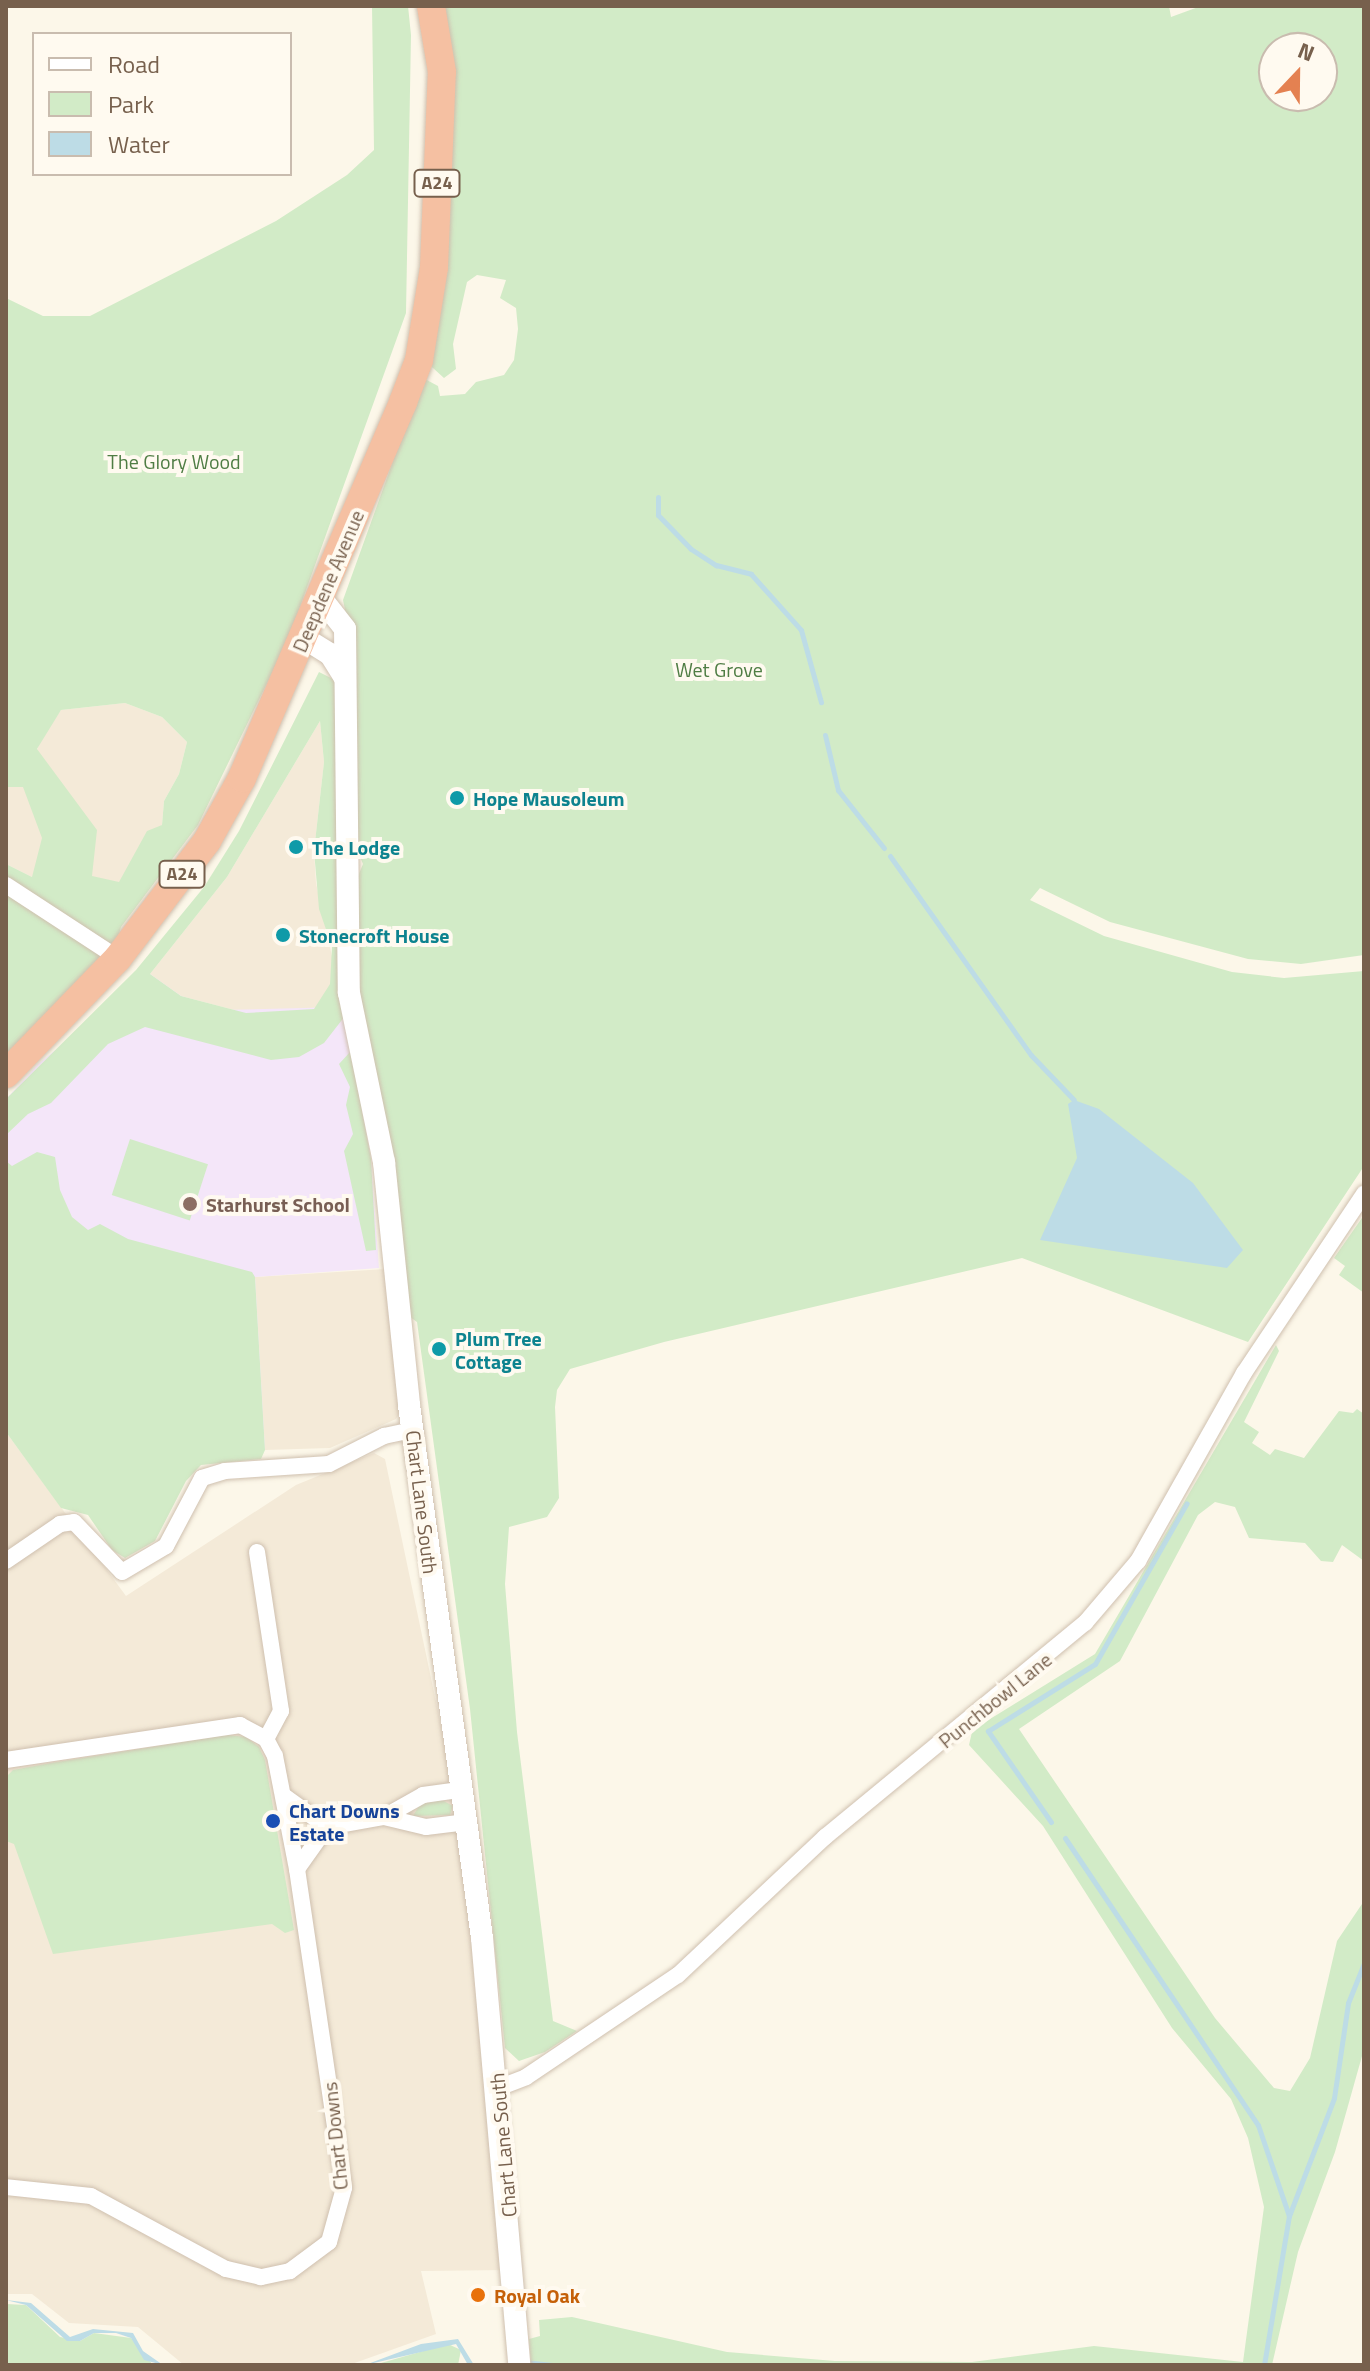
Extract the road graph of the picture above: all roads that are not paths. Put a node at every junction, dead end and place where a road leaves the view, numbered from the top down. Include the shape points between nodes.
1 (431, 6) edge
2 (321, 598) junction
3 (304, 638) junction
4 (347, 682) junction
5 (6, 885) edge
6 (118, 958) junction
7 (6, 1074) edge
8 (1364, 1194) edge
9 (413, 1430) junction
10 (257, 1552) dead end
11 (6, 1561) edge
12 (266, 1739) junction
13 (6, 1760) edge
14 (460, 1790) junction
15 (284, 1796) junction
16 (384, 1817) junction
17 (465, 1822) junction
18 (327, 1827) junction
19 (297, 1869) junction
20 (498, 2088) junction
21 (6, 2187) edge
22 (519, 2358) edge

1 - 2 highway, Deepdene Avenue / A24 via 442,72 434,267 419,360
2 - 3 highway, Deepdene Avenue / A24
2 - 4 street, Chart Lane South via 345,629
3 - 4 street via 330,654
3 - 6 highway, Deepdene Avenue / A24 via 242,778 207,841
4 - 9 street, Chart Lane South via 349,993 384,1162
5 - 6 street
6 - 7 highway, Deepdene Avenue / A24
8 - 20 street, Punchbowl Lane via 1244,1373 1138,1561 1095,1614 1050,1657 825,1837 678,1975 552,2061
9 - 11 street via 384,1436 329,1464 202,1478 166,1546 122,1572 74,1522 60,1524
9 - 14 street, Chart Lane South
10 - 12 street via 281,1711
12 - 13 street via 240,1725
12 - 15 street, Chart Downs
14 - 16 street via 423,1795
14 - 17 street, Chart Lane South
15 - 18 street
15 - 19 street, Chart Downs
16 - 17 street via 426,1827
16 - 18 street
17 - 20 street, Chart Lane South
18 - 19 street
19 - 21 street, Chart Downs via 344,2188 329,2242 290,2271 261,2277 226,2269 91,2196
20 - 22 street, Chart Lane South

